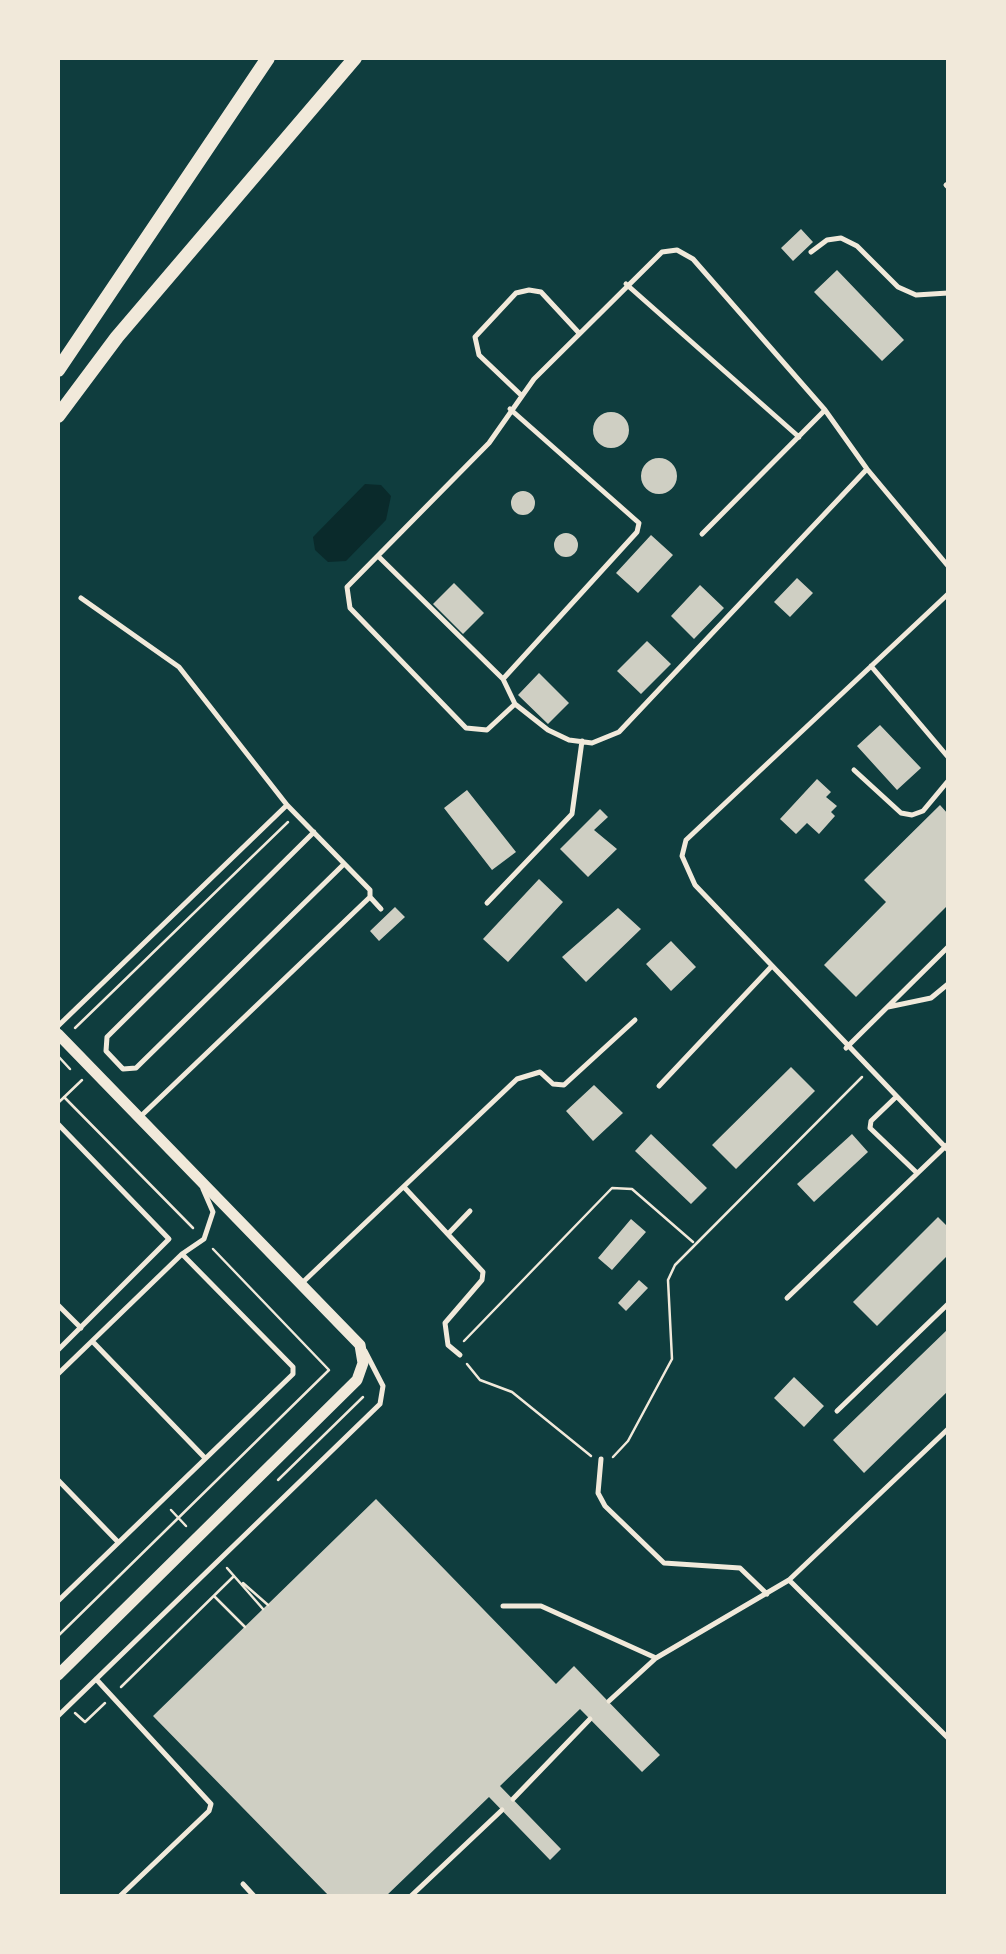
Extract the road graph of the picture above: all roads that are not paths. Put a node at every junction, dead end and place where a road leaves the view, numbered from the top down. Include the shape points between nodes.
1 (268, 58) edge
2 (354, 58) edge
3 (810, 252) dead end
4 (626, 284) junction
5 (948, 293) edge
6 (579, 334) junction
7 (58, 370) edge
8 (521, 395) junction
9 (510, 410) junction
10 (825, 410) junction
11 (58, 416) edge
12 (799, 436) junction
13 (866, 469) junction
14 (702, 534) dead end
15 (378, 556) junction
16 (948, 566) edge
17 (948, 594) edge
18 (81, 598) dead end
19 (871, 666) junction
20 (503, 679) junction
21 (515, 704) junction
22 (582, 742) junction
23 (948, 757) edge
24 (854, 770) dead end
25 (948, 780) edge
26 (286, 805) junction
27 (314, 832) junction
28 (344, 864) junction
29 (370, 896) junction
30 (487, 903) dead end
31 (381, 909) dead end
32 (948, 947) edge
33 (772, 967) junction
34 (948, 984) edge
35 (885, 1008) junction
36 (635, 1020) dead end
37 (58, 1030) edge
38 (846, 1048) junction
39 (659, 1086) dead end
40 (896, 1097) junction
41 (139, 1118) junction
42 (58, 1124) edge
43 (948, 1147) edge
44 (918, 1174) junction
45 (200, 1182) junction
46 (404, 1186) junction
47 (470, 1211) dead end
48 (449, 1232) junction
49 (182, 1254) junction
50 (302, 1282) junction
51 (787, 1298) dead end
52 (58, 1304) edge
53 (948, 1304) edge
54 (81, 1328) junction
55 (92, 1341) junction
56 (360, 1345) junction
57 (58, 1350) edge
58 (460, 1355) road end
59 (58, 1374) edge
60 (837, 1411) dead end
61 (948, 1429) edge
62 (205, 1458) junction
63 (602, 1459) road end
64 (58, 1480) edge
65 (118, 1542) junction
66 (789, 1580) junction
67 (767, 1594) junction
68 (58, 1601) edge
69 (503, 1606) dead end
70 (656, 1658) junction
71 (58, 1675) edge
72 (96, 1679) junction
73 (609, 1702) dead end
74 (58, 1716) edge
75 (590, 1718) dead end
76 (948, 1738) edge
77 (514, 1799) dead end
78 (502, 1810) dead end
79 (243, 1884) dead end
80 (120, 1896) edge
81 (254, 1896) edge
82 (411, 1896) edge

1 - 7 main road
2 - 11 main road
3 - 5 lane via 841,238 898,286 916,295
4 - 6 lane
4 - 10 lane via 662,252 677,250 693,259
4 - 12 lane
6 - 8 lane
6 - 8 lane via 541,292 516,293 476,336 478,355
8 - 9 lane
9 - 15 lane via 489,443
9 - 20 lane via 639,523
10 - 12 lane
10 - 13 lane
12 - 14 lane
13 - 16 lane
13 - 22 lane via 618,732
15 - 20 lane
15 - 21 lane via 348,587 350,608 466,728 487,730
17 - 19 lane
18 - 26 lane via 178,666
19 - 23 lane
19 - 33 lane via 686,840 686,874
20 - 21 lane
21 - 22 lane via 548,730
22 - 30 lane via 572,814
24 - 25 lane via 901,813 912,815
26 - 27 lane
26 - 37 lane
27 - 28 lane
27 - 28 lane via 107,1037 106,1051 124,1069 136,1068
28 - 29 lane
29 - 31 lane
29 - 41 lane
32 - 35 lane
33 - 38 lane
33 - 39 lane
34 - 35 lane via 931,998
35 - 38 lane
36 - 46 lane via 564,1085 540,1072 517,1078
37 - 41 street
38 - 40 lane
40 - 43 lane
40 - 44 lane via 870,1128
41 - 45 street
42 - 54 lane via 169,1239
43 - 44 lane
44 - 51 lane
45 - 49 lane via 212,1212 204,1240
45 - 50 street
46 - 48 lane
46 - 50 lane
47 - 48 lane
48 - 58 lane via 483,1272 446,1323 448,1345
49 - 55 lane
49 - 62 lane via 294,1370
50 - 56 street
52 - 54 lane
53 - 60 lane
54 - 57 lane
55 - 59 lane
55 - 62 lane
56 - 71 street via 363,1363 356,1380
56 - 72 lane via 383,1386 380,1404
61 - 66 lane
62 - 65 lane
63 - 67 lane via 598,1493 605,1506 664,1563 740,1568
64 - 65 lane
65 - 68 lane
66 - 67 lane
66 - 76 lane
67 - 70 lane
69 - 70 lane via 541,1606
70 - 73 lane
72 - 74 lane
72 - 80 lane via 211,1804
75 - 77 lane
78 - 82 lane
79 - 81 lane

